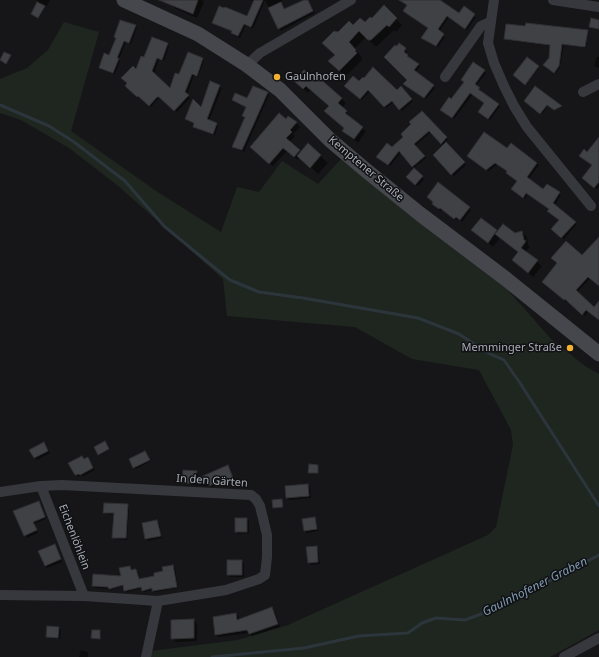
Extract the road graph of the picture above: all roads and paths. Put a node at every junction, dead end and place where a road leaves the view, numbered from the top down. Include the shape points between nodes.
1 (124, 0) edge
2 (494, 0) edge
3 (553, 0) edge
4 (345, 1) edge
5 (599, 7) edge
6 (490, 22) junction
7 (247, 65) junction
8 (444, 77) dead end
9 (599, 84) edge
10 (583, 92) dead end
11 (591, 206) dead end
12 (599, 353) edge
13 (41, 486) junction
14 (0, 492) edge
15 (0, 594) edge
16 (84, 596) junction
17 (158, 601) junction
18 (599, 638) edge
19 (146, 657) edge
20 (564, 657) edge

1 - 7 street, Kemptener Straße via 198,34
2 - 6 street
3 - 5 street
4 - 7 street via 260,53
6 - 8 street via 481,26
6 - 11 street via 488,43 494,63 514,106 527,127
7 - 12 street, Kemptener Straße via 280,90 330,140 379,181
9 - 10 street
13 - 14 street, In den Gärten
13 - 16 street, Eichenlöhlein
13 - 17 street, In den Gärten via 92,486 243,494 256,499 267,535 265,575 226,590
15 - 16 street
16 - 17 street
17 - 19 street
18 - 20 street

